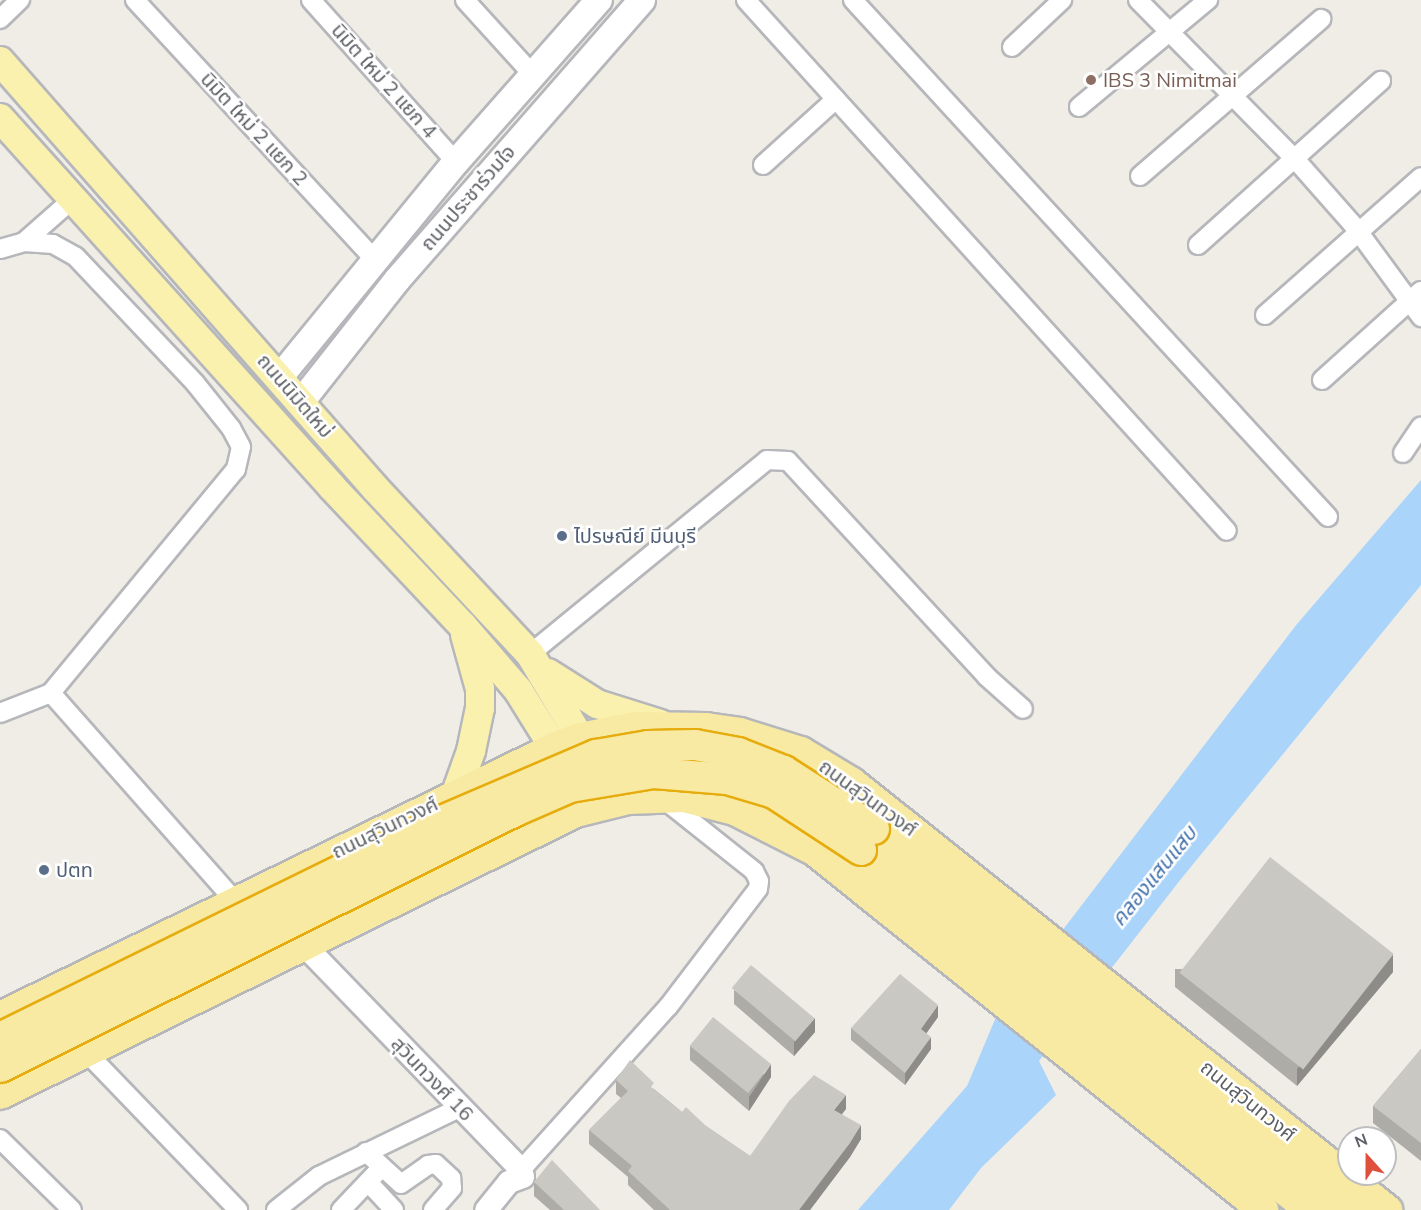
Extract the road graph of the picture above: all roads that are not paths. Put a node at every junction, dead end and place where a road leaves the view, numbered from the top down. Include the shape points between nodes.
1 (20, 0) edge
2 (135, 0) edge
3 (311, 0) edge
4 (465, 0) edge
5 (599, 0) edge
6 (642, 0) edge
7 (746, 0) edge
8 (853, 0) edge
9 (1062, 0) edge
10 (1138, 0) edge
11 (1208, 0) edge
12 (0, 19) edge
13 (1321, 19) dead end
14 (1170, 32) junction
15 (1012, 47) dead end
16 (0, 61) edge
17 (532, 75) junction
18 (1381, 81) dead end
19 (1230, 94) junction
20 (836, 99) junction
21 (1078, 107) dead end
22 (0, 118) edge
23 (1295, 159) junction
24 (456, 162) junction
25 (763, 165) dead end
26 (1140, 176) dead end
27 (1421, 177) edge
28 (74, 199) junction
29 (1359, 233) junction
30 (24, 242) junction
31 (1198, 245) dead end
32 (0, 249) edge
33 (374, 259) junction
34 (397, 280) junction
35 (152, 286) junction
36 (1416, 296) edge
37 (125, 308) junction
38 (1265, 315) dead end
39 (1421, 317) edge
40 (279, 378) junction
41 (1322, 380) dead end
42 (301, 402) junction
43 (1421, 426) edge
44 (1403, 453) dead end
45 (1328, 517) dead end
46 (1227, 531) dead end
47 (462, 625) junction
48 (535, 661) junction
49 (54, 690) junction
50 (1023, 709) dead end
51 (0, 713) edge
52 (671, 727) junction
53 (568, 743) junction
54 (456, 793) junction
55 (659, 796) junction
56 (590, 808) junction
57 (236, 902) junction
58 (304, 945) junction
59 (78, 980) junction
60 (0, 1017) edge
61 (0, 1038) edge
62 (99, 1047) junction
63 (0, 1067) edge
64 (0, 1094) edge
65 (459, 1108) junction
66 (0, 1138) edge
67 (366, 1152) junction
68 (381, 1168) junction
69 (521, 1170) junction
70 (368, 1182) junction
71 (72, 1210) edge
72 (238, 1210) edge
73 (276, 1210) edge
74 (341, 1210) edge
75 (394, 1210) edge
76 (433, 1210) edge
77 (486, 1210) edge
78 (1263, 1210) edge
79 (1310, 1210) edge
80 (1348, 1210) edge
81 (1387, 1210) edge

1 - 12 street
2 - 33 street, นิมิต ใหม่ 2 แยก 2
3 - 24 street, นิมิต ใหม่ 2 แยก 4
4 - 17 street
5 - 17 main road, ถนนประชาร่วมใจ
6 - 34 main road, ถนนประชาร่วมใจ
7 - 20 street
8 - 45 street
9 - 15 street
10 - 14 street
11 - 14 street
13 - 19 street
14 - 19 street
14 - 21 street
16 - 40 main road, ถนนนิมิตใหม่
17 - 24 main road, ถนนประชาร่วมใจ
18 - 23 street
19 - 23 street
19 - 26 street
20 - 25 street
20 - 46 street
22 - 28 main road, ถนนนิมิตใหม่
23 - 29 street
23 - 31 street
24 - 33 main road, ถนนประชาร่วมใจ
27 - 29 street
28 - 30 street
28 - 35 main road, ถนนนิมิตใหม่
29 - 36 street
29 - 38 street
30 - 32 street
30 - 37 street via 53,244 76,257
33 - 34 main road
33 - 40 main road, ถนนประชาร่วมใจ
34 - 42 main road, ถนนประชาร่วมใจ
35 - 37 street
35 - 47 main road, ถนนนิมิตใหม่
36 - 39 street
36 - 41 street
37 - 49 street via 231,428 241,447 240,457 236,470
40 - 42 main road, ถนนนิมิตใหม่
42 - 48 main road, ถนนนิมิตใหม่
43 - 44 street
47 - 53 main road, ถนนนิมิตใหม่
47 - 54 main road via 477,678 480,708 471,751
48 - 50 street via 767,460 788,461 987,677
48 - 52 main road via 597,704
48 - 53 main road, ถนนนิมิตใหม่
49 - 51 street
49 - 57 street
52 - 53 highway, ถนนสุวินทวงศ์ via 636,727
52 - 81 highway, ถนนสุวินทวงศ์ via 740,733 801,753 852,783
53 - 54 highway, ถนนสุวินทวงศ์
53 - 56 highway
54 - 57 highway, ถนนสุวินทวงศ์
55 - 56 highway
55 - 69 street via 754,871 758,889 668,1007
55 - 78 highway via 700,800 735,810 814,850
56 - 58 highway
57 - 59 highway, ถนนสุวินทวงศ์
58 - 62 highway
58 - 65 street, สุวินทวงศ์ 16
59 - 60 highway, ถนนสุวินทวงศ์
59 - 62 highway via 100,985 112,994 119,1018
61 - 80 highway, ถนนสุวินทวงศ์, bridge via 430,826 538,777 596,755 648,746 695,745 738,753 784,771 874,829
62 - 64 highway
62 - 72 street
63 - 79 highway, bridge via 570,787 610,778 692,773 774,793 861,850
65 - 67 street
65 - 69 street, สุวินทวงศ์ 16
66 - 71 street
67 - 68 street
67 - 73 street via 306,1184
68 - 70 street
68 - 76 street via 401,1184 428,1165 436,1164 451,1178 452,1188
69 - 77 street via 523,1177 510,1182
70 - 74 street
70 - 75 street

